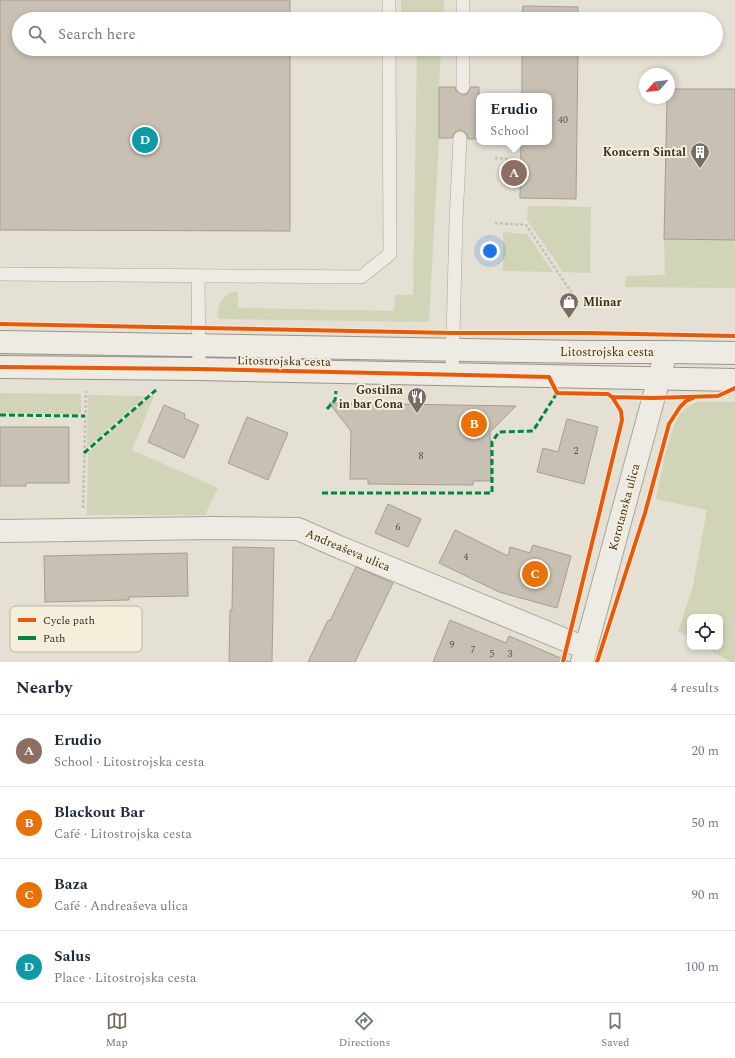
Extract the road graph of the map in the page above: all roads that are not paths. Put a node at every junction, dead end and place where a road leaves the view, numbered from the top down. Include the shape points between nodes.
1 (389, 0) edge
2 (463, 0) edge
3 (389, 12) edge
4 (463, 12) edge
5 (389, 56) edge
6 (463, 56) edge
7 (463, 87) dead end
8 (460, 138) dead end
9 (0, 274) edge
10 (198, 276) junction
11 (0, 342) edge
12 (199, 345) junction
13 (452, 350) junction
14 (666, 352) junction
15 (730, 353) edge
16 (0, 367) edge
17 (199, 369) junction
18 (452, 374) junction
19 (659, 378) junction
20 (730, 379) edge
21 (0, 531) edge
22 (584, 655) edge

1 - 3 lane
2 - 4 lane
5 - 10 lane via 390,254 361,277
6 - 7 lane
8 - 13 lane
9 - 10 lane
10 - 12 lane
11 - 12 main road, Litostrojska cesta
12 - 13 main road, Litostrojska cesta
12 - 17 lane
13 - 14 main road, Litostrojska cesta
13 - 18 lane
14 - 15 main road, Litostrojska cesta
14 - 19 main road, Korotanska ulica
15 - 20 main road
16 - 17 main road, Litostrojska cesta
17 - 18 main road, Litostrojska cesta
18 - 19 main road, Litostrojska cesta
19 - 20 main road, Litostrojska cesta
19 - 22 main road, Korotanska ulica
21 - 22 main road, Andreaševa ulica via 298,529

